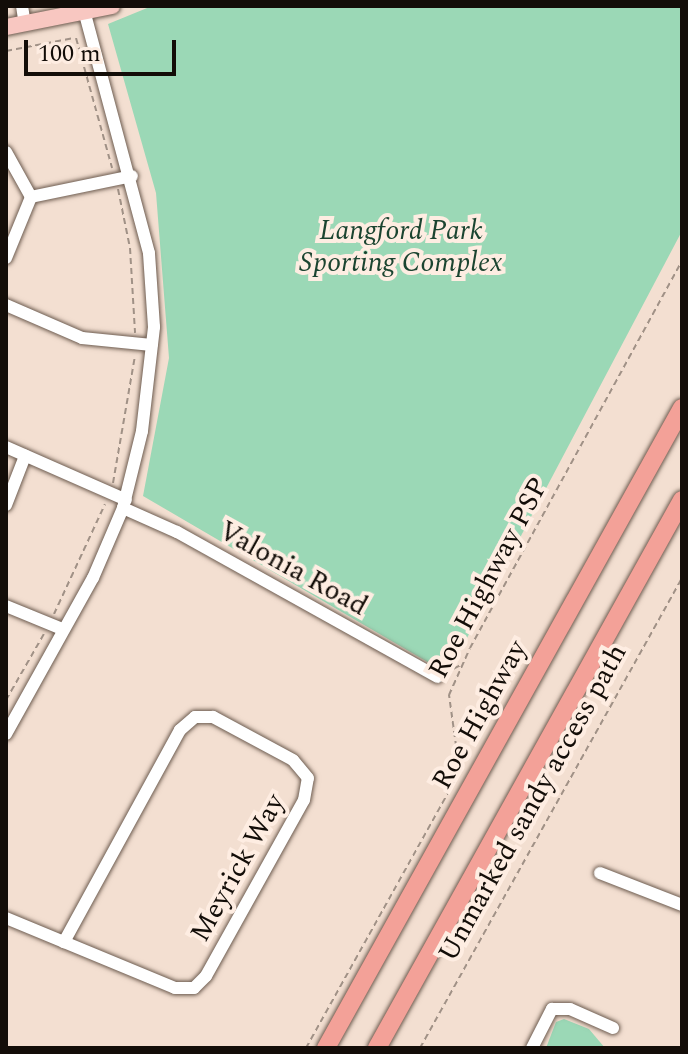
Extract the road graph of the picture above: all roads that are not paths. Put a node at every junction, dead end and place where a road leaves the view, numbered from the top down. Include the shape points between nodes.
1 (22, 6) edge
2 (112, 6) edge
3 (85, 14) junction
4 (25, 25) junction
5 (6, 27) edge
6 (6, 152) edge
7 (132, 176) junction
8 (31, 197) junction
9 (6, 258) edge
10 (6, 305) edge
11 (152, 345) junction
12 (682, 408) edge
13 (6, 447) edge
14 (25, 456) junction
15 (682, 500) edge
16 (124, 504) junction
17 (6, 505) edge
18 (6, 606) edge
19 (62, 629) junction
20 (437, 677) road end
21 (6, 734) edge
22 (600, 873) dead end
23 (682, 905) edge
24 (6, 918) edge
25 (64, 942) junction
26 (613, 1028) dead end
27 (326, 1048) edge
28 (377, 1048) edge
29 (532, 1048) edge

1 - 4 street
2 - 3 main road
3 - 4 main road
3 - 7 street
4 - 5 main road
6 - 8 street
7 - 8 street via 43,190
7 - 11 street via 149,253
8 - 9 street
10 - 11 street via 82,338
11 - 16 street via 142,431
12 - 27 highway, Roe Highway
13 - 14 street, Valonia Road
14 - 16 street, Valonia Road
14 - 17 street
15 - 28 highway
16 - 19 street via 93,578
16 - 20 street, Valonia Road
18 - 19 street
19 - 21 street
22 - 23 street
24 - 25 street, Meyrick Way
25 - 25 street, Meyrick Way via 175,988 194,988 206,976 304,800 308,778 293,760 213,717 195,717 180,730
26 - 29 street via 570,1009 552,1009

